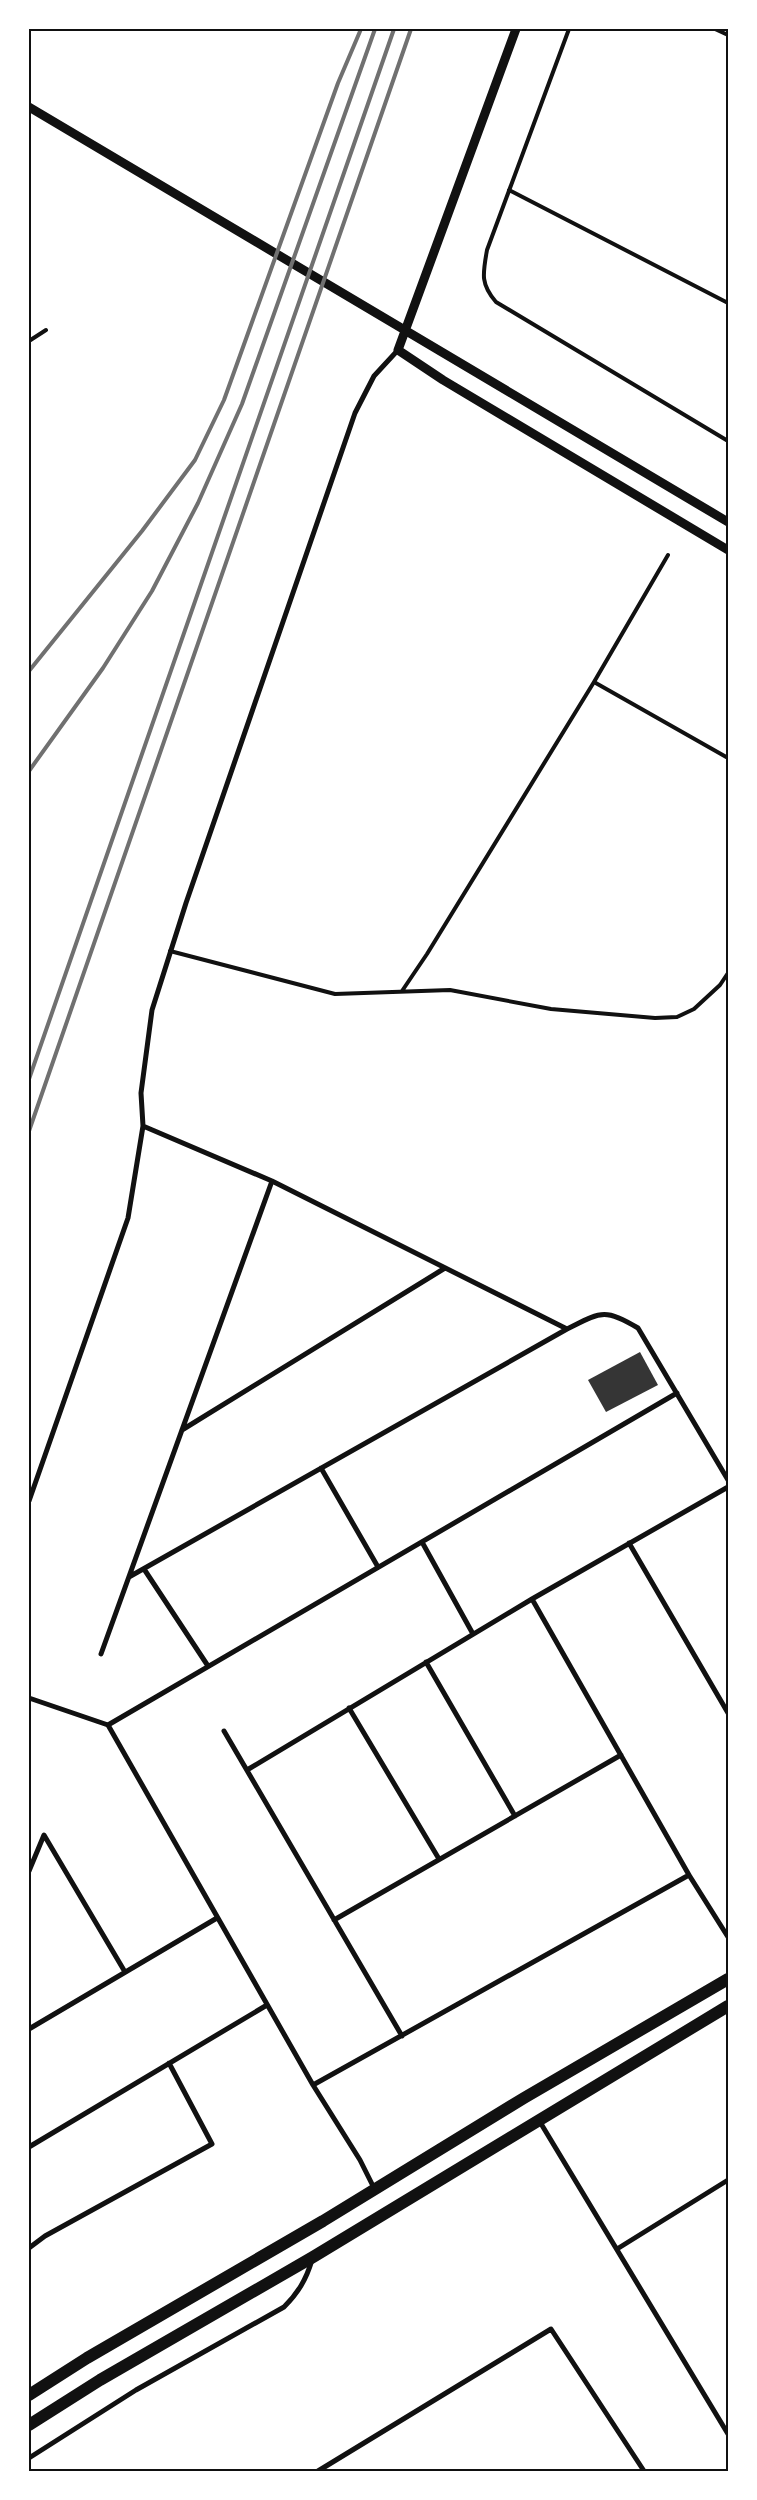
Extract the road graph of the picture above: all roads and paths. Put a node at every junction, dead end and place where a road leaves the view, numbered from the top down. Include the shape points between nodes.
1 (516, 29) edge
2 (569, 29) edge
3 (715, 29) edge
4 (728, 35) edge
5 (29, 107) edge
6 (509, 190) junction
7 (728, 303) edge
8 (46, 330) dead end
9 (29, 341) edge
10 (398, 350) junction
11 (728, 441) edge
12 (728, 522) edge
13 (728, 550) edge
14 (668, 555) dead end
15 (594, 682) junction
16 (728, 758) edge
17 (170, 951) junction
18 (728, 974) edge
19 (402, 990) junction
20 (142, 1126) junction
21 (272, 1181) junction
22 (445, 1268) junction
23 (567, 1329) junction
24 (677, 1393) junction
25 (182, 1430) junction
26 (322, 1468) junction
27 (728, 1480) edge
28 (728, 1486) edge
29 (29, 1501) edge
30 (422, 1542) junction
31 (630, 1543) junction
32 (378, 1567) junction
33 (144, 1569) junction
34 (129, 1577) junction
35 (532, 1599) junction
36 (473, 1634) junction
37 (101, 1654) dead end
38 (426, 1662) junction
39 (208, 1666) junction
40 (29, 1698) edge
41 (349, 1708) junction
42 (728, 1713) edge
43 (108, 1725) junction
44 (224, 1730) dead end
45 (621, 1756) junction
46 (247, 1770) junction
47 (515, 1816) junction
48 (439, 1860) junction
49 (29, 1871) edge
50 (689, 1875) junction
51 (218, 1918) junction
52 (334, 1920) junction
53 (728, 1937) edge
54 (125, 1972) junction
55 (728, 1979) edge
56 (267, 2005) junction
57 (728, 2006) edge
58 (29, 2029) edge
59 (402, 2036) junction
60 (169, 2063) junction
61 (313, 2086) junction
62 (540, 2121) junction
63 (29, 2146) edge
64 (728, 2180) edge
65 (375, 2189) junction
66 (29, 2248) edge
67 (617, 2249) junction
68 (312, 2257) junction
69 (29, 2394) edge
70 (29, 2425) edge
71 (728, 2434) edge
72 (29, 2458) edge
73 (318, 2471) edge
74 (644, 2471) edge

1 - 10 street
2 - 6 lane
3 - 4 lane
5 - 12 street
6 - 7 lane
6 - 11 lane via 487,250 483,272 486,290 496,302
8 - 9 lane
10 - 13 street
10 - 17 street via 374,376 355,412
14 - 15 lane
15 - 16 lane
15 - 19 lane via 428,954
17 - 19 lane via 335,994
17 - 20 street via 147,1039
18 - 19 lane via 694,1009 677,1017 662,1018 551,1010 450,990
20 - 21 street
20 - 29 street via 128,1218
21 - 22 street
21 - 25 street
22 - 23 street
22 - 25 street
23 - 24 street via 596,1314 615,1315 630,1323 638,1328
23 - 26 street
24 - 27 street
24 - 30 street
25 - 34 street
26 - 32 street
26 - 33 street
28 - 31 street
30 - 32 street
30 - 36 street
31 - 35 street
31 - 42 street
32 - 39 street
33 - 34 street
33 - 39 street
34 - 37 street
35 - 36 street
35 - 45 street
36 - 38 street
38 - 41 street
38 - 47 street
39 - 43 street
40 - 43 street
41 - 46 street
41 - 48 street
43 - 51 street
44 - 46 street
45 - 47 street
45 - 50 street
46 - 52 street
47 - 48 street
48 - 52 street
49 - 54 street via 44,1836
50 - 53 street
50 - 59 street
51 - 54 street
51 - 56 street
52 - 59 street
54 - 58 street
55 - 65 main road
56 - 60 street
56 - 61 street
57 - 62 main road
59 - 61 street
60 - 63 street
60 - 66 street via 212,2144 45,2236
61 - 65 street
62 - 67 street
62 - 68 main road
64 - 67 street
65 - 69 main road
67 - 71 street
68 - 70 main road
68 - 72 street via 307,2277 284,2307 136,2390
73 - 74 street via 551,2330

